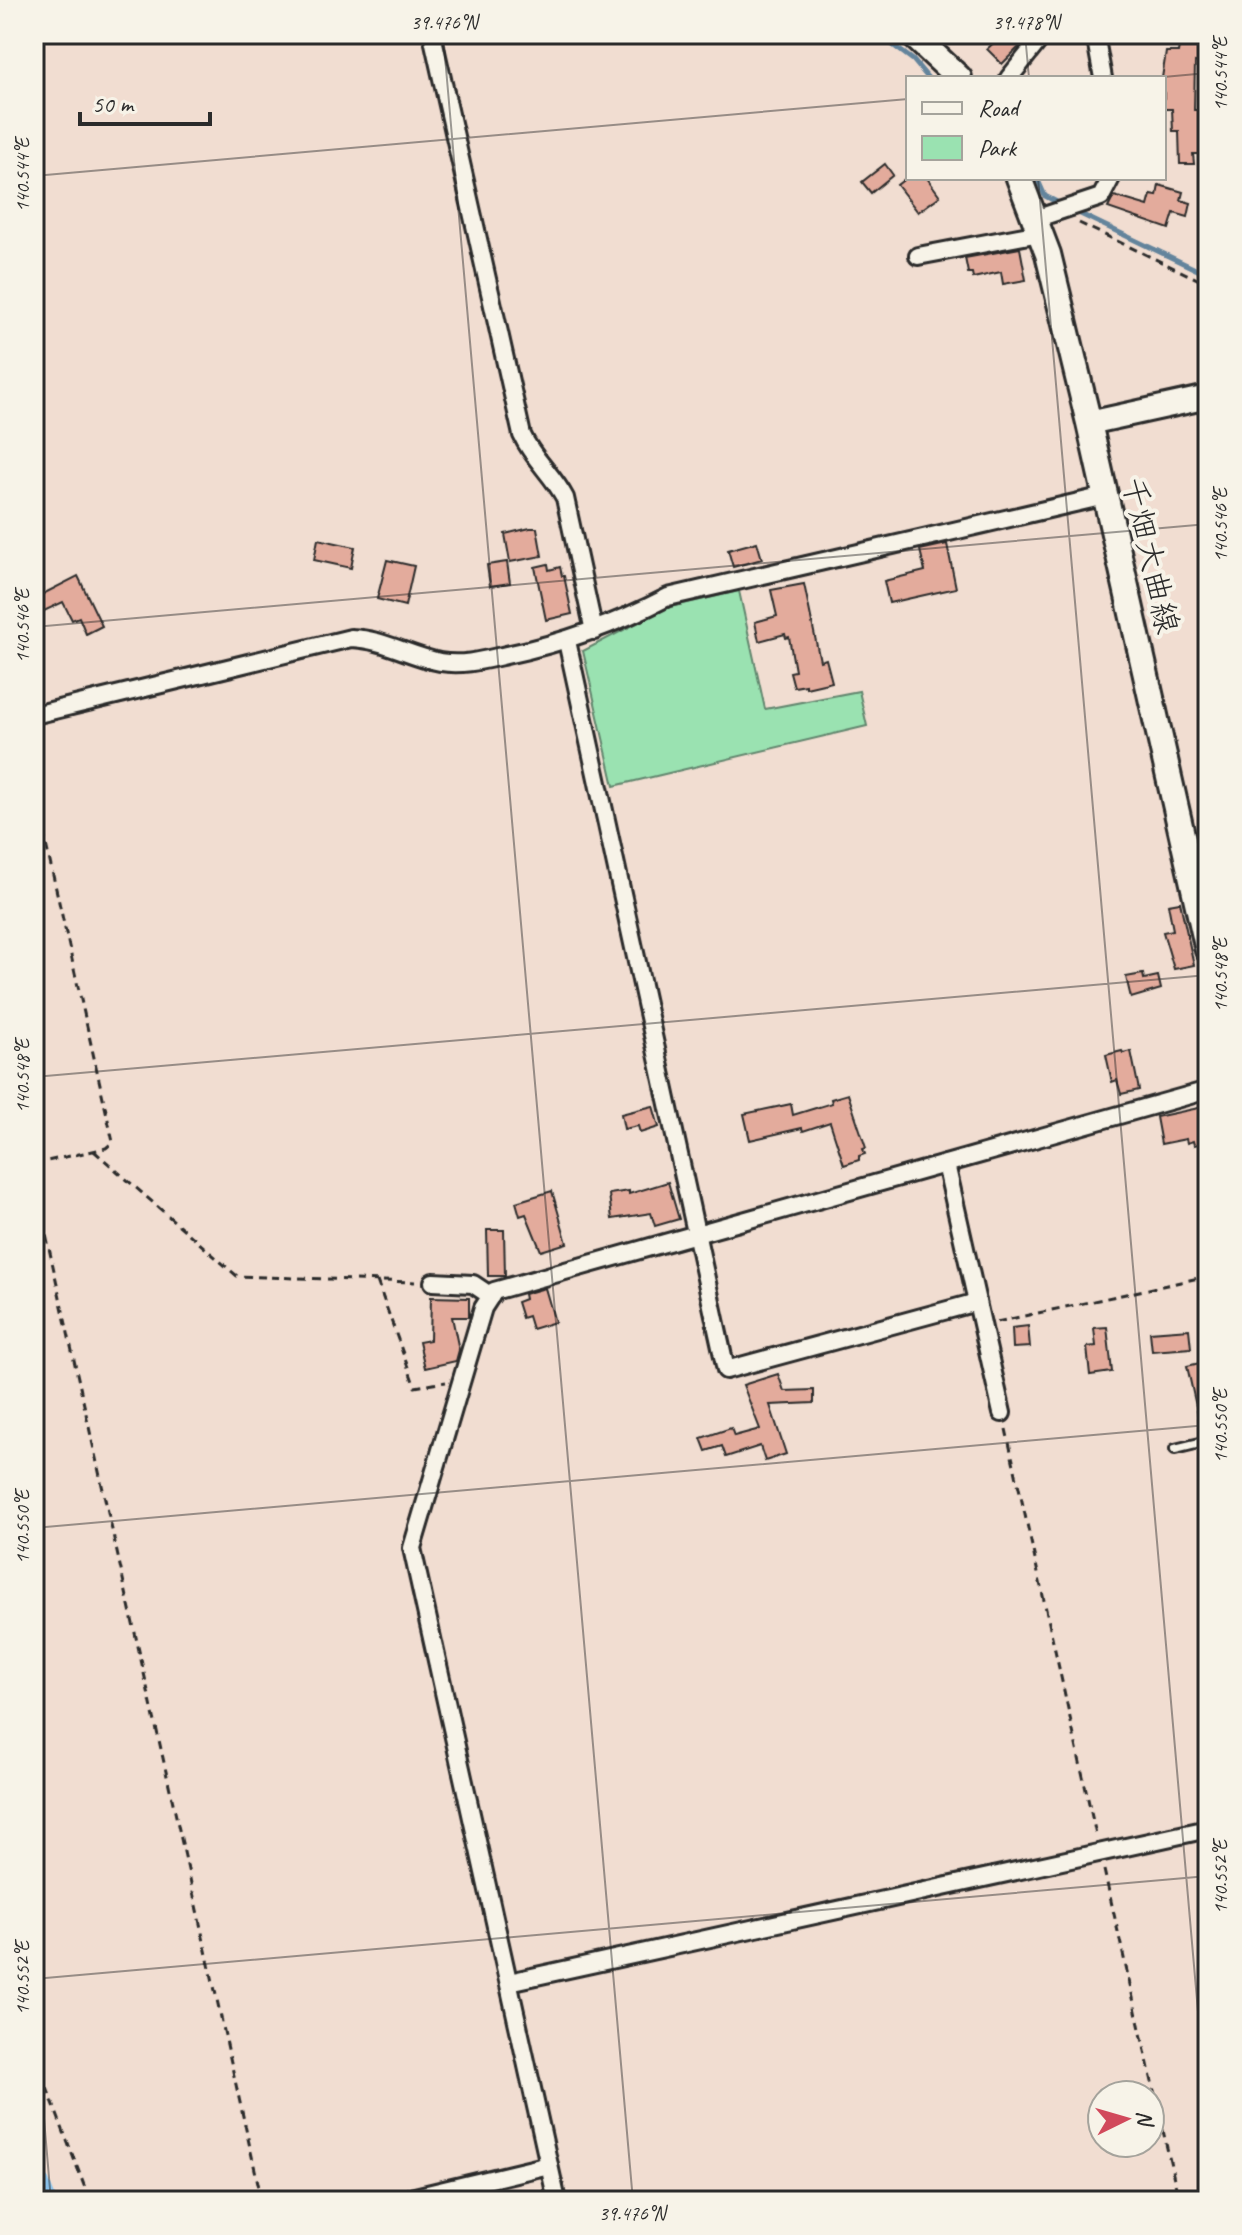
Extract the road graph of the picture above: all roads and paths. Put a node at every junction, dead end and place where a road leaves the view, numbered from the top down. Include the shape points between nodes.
1 (432, 34) edge
2 (912, 34) edge
3 (1044, 34) edge
4 (1095, 34) edge
5 (957, 76) edge
6 (1011, 76) edge
7 (1103, 76) edge
8 (1020, 180) edge
9 (1110, 180) edge
10 (1044, 221) junction
11 (1079, 223) dead end
12 (918, 256) dead end
13 (1208, 284) edge
14 (1208, 397) edge
15 (1089, 423) junction
16 (1105, 496) junction
17 (594, 631) junction
18 (567, 641) junction
19 (34, 715) edge
20 (34, 791) edge
21 (1208, 950) edge
22 (1208, 1090) edge
23 (94, 1151) junction
24 (34, 1164) edge
25 (946, 1164) junction
26 (34, 1181) edge
27 (698, 1234) junction
28 (1208, 1276) edge
29 (377, 1280) junction
30 (433, 1282) joint
31 (491, 1296) junction
32 (977, 1302) junction
33 (983, 1325) junction
34 (462, 1381) junction
35 (1002, 1413) joint
36 (1208, 1441) edge
37 (1175, 1449) dead end
38 (1208, 1829) edge
39 (1100, 1852) junction
40 (509, 1982) junction
41 (34, 2063) edge
42 (549, 2165) junction
43 (90, 2201) edge
44 (262, 2201) edge
45 (398, 2201) edge
46 (557, 2201) edge
47 (1179, 2201) edge

1 - 17 street via 522,435 565,498
2 - 5 main road
3 - 6 street
4 - 7 street
8 - 10 main road, 千畑大曲線
9 - 10 street via 1101,197
10 - 12 street
10 - 15 main road, 千畑大曲線
11 - 13 path
14 - 15 street
15 - 16 main road, 千畑大曲線
16 - 17 street via 668,597
16 - 21 main road, 千畑大曲線
17 - 18 street
18 - 19 street via 464,664 351,638
18 - 27 street
20 - 23 path via 113,1135 106,1148
22 - 25 street
23 - 24 path
23 - 29 path via 237,1276
25 - 27 street
25 - 32 street
26 - 44 path
27 - 31 street
27 - 32 street via 726,1370
28 - 33 path
29 - 30 path
29 - 34 path via 415,1387
30 - 31 street via 473,1284
31 - 34 street
32 - 33 street
33 - 35 street
34 - 40 street via 412,1548
35 - 39 path
36 - 37 lane
38 - 39 street
39 - 40 street
39 - 47 path
40 - 42 street
41 - 43 path
42 - 45 street
42 - 46 street

